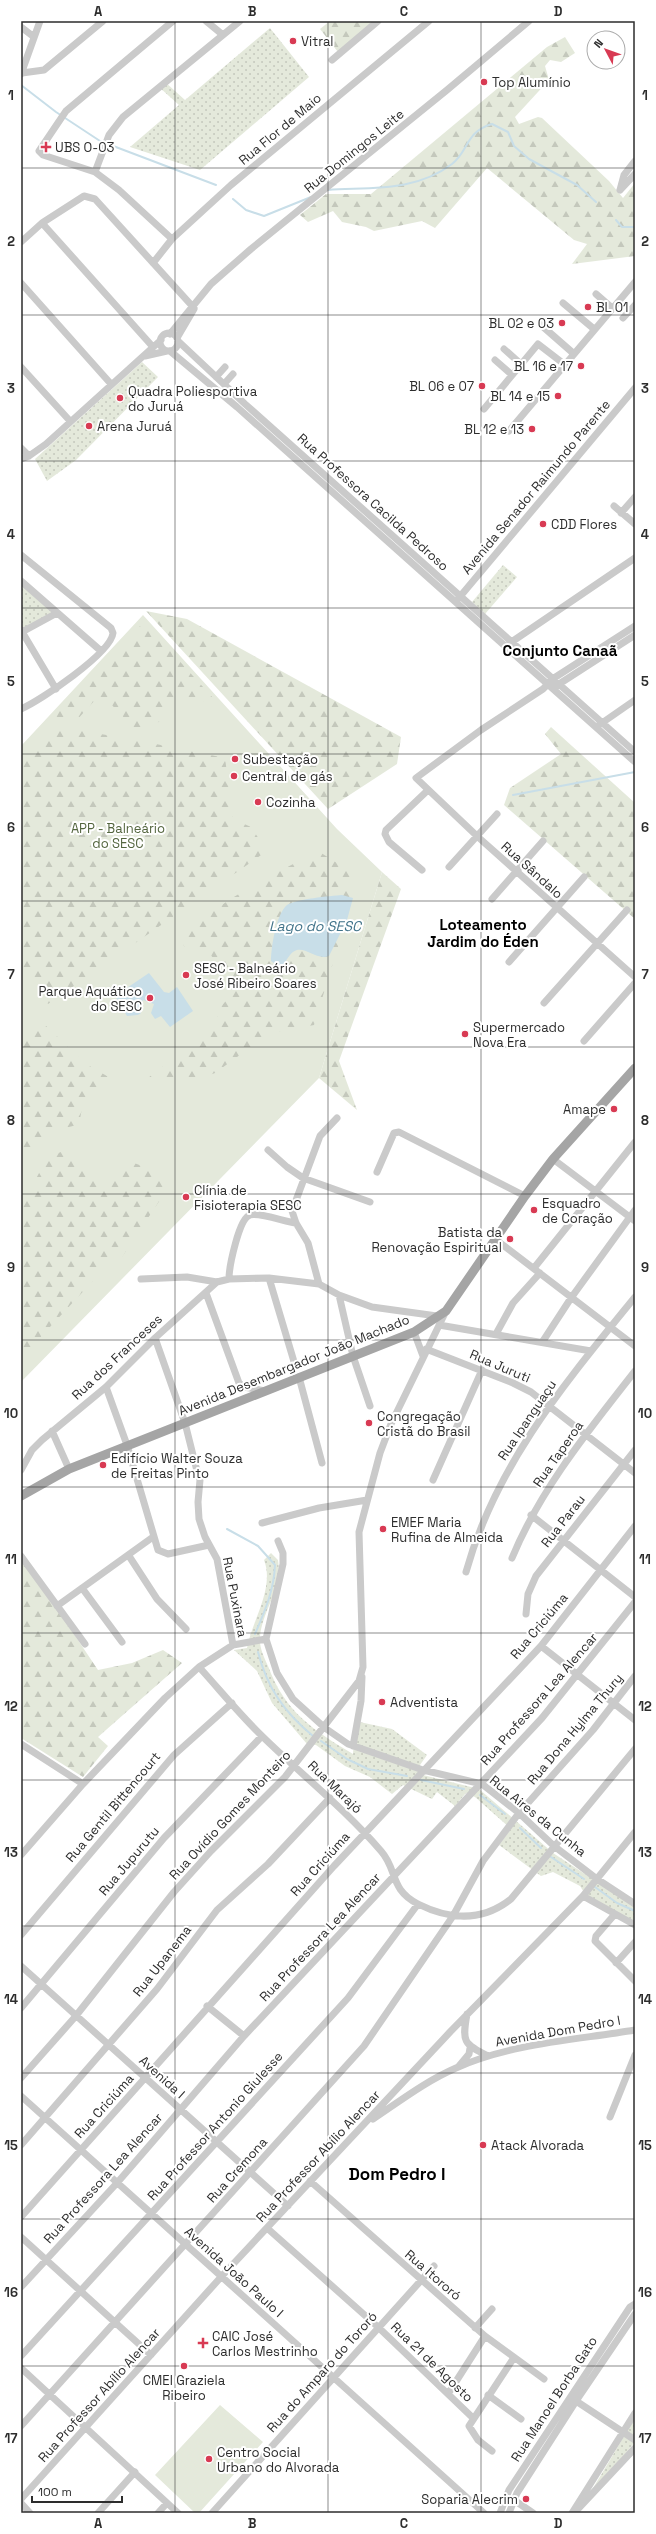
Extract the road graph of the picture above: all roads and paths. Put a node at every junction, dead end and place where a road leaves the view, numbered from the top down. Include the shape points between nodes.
1 (40, 21) edge
2 (103, 21) edge
3 (173, 21) edge
4 (206, 21) edge
5 (240, 21) edge
6 (378, 21) edge
7 (429, 21) edge
8 (529, 21) edge
9 (21, 27) edge
10 (223, 35) junction
11 (34, 37) junction
12 (332, 60) dead end
13 (22, 73) edge
14 (635, 161) edge
15 (95, 172) junction
16 (635, 174) edge
17 (42, 223) junction
18 (172, 239) junction
19 (21, 242) edge
20 (154, 263) junction
21 (21, 283) edge
22 (634, 286) edge
23 (596, 294) dead end
24 (563, 303) dead end
25 (194, 305) junction
26 (635, 305) edge
27 (612, 308) junction
28 (623, 318) dead end
29 (541, 325) dead end
30 (594, 329) junction
31 (170, 334) junction
32 (177, 339) junction
33 (161, 340) junction
34 (153, 347) junction
35 (504, 349) dead end
36 (168, 351) junction
37 (573, 353) junction
38 (141, 358) junction
39 (494, 360) dead end
40 (520, 364) junction
41 (564, 364) junction
42 (21, 367) edge
43 (225, 367) dead end
44 (233, 374) dead end
45 (512, 375) junction
46 (216, 377) junction
47 (112, 384) junction
48 (224, 384) junction
49 (635, 388) edge
50 (484, 409) dead end
51 (70, 421) junction
52 (509, 431) dead end
53 (21, 448) edge
54 (29, 456) junction
55 (21, 459) edge
56 (635, 497) edge
57 (614, 506) dead end
58 (622, 513) junction
59 (635, 524) edge
60 (21, 555) edge
61 (635, 558) edge
62 (23, 585) edge
63 (461, 596) junction
64 (456, 602) junction
65 (57, 613) junction
66 (635, 626) edge
67 (22, 631) edge
68 (635, 635) edge
69 (513, 641) junction
70 (505, 646) junction
71 (101, 651) junction
72 (557, 681) junction
73 (547, 687) junction
74 (56, 689) junction
75 (635, 700) edge
76 (22, 708) edge
77 (599, 725) junction
78 (635, 752) edge
79 (635, 762) edge
80 (427, 790) junction
81 (497, 814) dead end
82 (478, 837) junction
83 (543, 841) dead end
84 (449, 867) dead end
85 (422, 870) dead end
86 (517, 871) junction
87 (584, 877) dead end
88 (492, 899) dead end
89 (557, 907) junction
90 (627, 910) dead end
91 (598, 943) junction
92 (509, 962) dead end
93 (635, 977) edge
94 (635, 983) edge
95 (544, 1003) dead end
96 (584, 1041) dead end
97 (635, 1068) edge
98 (337, 1118) dead end
99 (635, 1142) edge
100 (268, 1150) dead end
101 (554, 1159) junction
102 (377, 1172) dead end
103 (303, 1178) junction
104 (596, 1192) junction
105 (524, 1196) junction
106 (370, 1202) dead end
107 (635, 1210) edge
108 (632, 1219) edge
109 (296, 1224) junction
110 (495, 1239) junction
111 (537, 1270) junction
112 (269, 1278) junction
113 (141, 1279) dead end
114 (228, 1279) junction
115 (217, 1282) junction
116 (319, 1284) junction
117 (206, 1293) junction
118 (339, 1295) junction
119 (571, 1298) junction
120 (635, 1298) edge
121 (424, 1314) junction
122 (438, 1321) junction
123 (426, 1325) junction
124 (610, 1328) junction
125 (414, 1332) junction
126 (496, 1334) junction
127 (155, 1338) junction
128 (543, 1341) junction
129 (635, 1346) edge
130 (591, 1351) junction
131 (424, 1352) junction
132 (353, 1356) junction
133 (295, 1365) dead end
134 (482, 1370) junction
135 (635, 1371) edge
136 (299, 1377) junction
137 (106, 1387) junction
138 (265, 1390) junction
139 (550, 1405) junction
140 (370, 1406) dead end
141 (185, 1423) junction
142 (52, 1431) junction
143 (586, 1434) junction
144 (127, 1445) junction
145 (635, 1450) edge
146 (322, 1463) dead end
147 (624, 1464) junction
148 (70, 1469) junction
149 (21, 1470) edge
150 (635, 1473) edge
151 (433, 1480) dead end
152 (21, 1496) edge
153 (367, 1500) junction
154 (531, 1515) junction
155 (262, 1523) dead end
156 (635, 1526) edge
157 (153, 1537) junction
158 (564, 1539) junction
159 (278, 1541) dead end
160 (209, 1545) junction
161 (21, 1556) edge
162 (128, 1556) junction
163 (512, 1558) dead end
164 (601, 1569) junction
165 (466, 1572) dead end
166 (82, 1588) junction
167 (635, 1597) edge
168 (635, 1602) edge
169 (57, 1606) junction
170 (526, 1614) dead end
171 (186, 1629) dead end
172 (266, 1639) junction
173 (122, 1642) dead end
174 (84, 1644) dead end
175 (233, 1645) junction
176 (541, 1646) junction
177 (199, 1667) junction
178 (362, 1674) junction
179 (578, 1675) junction
180 (635, 1676) edge
181 (232, 1703) junction
182 (614, 1703) junction
183 (635, 1720) edge
184 (325, 1728) junction
185 (262, 1736) junction
186 (22, 1746) edge
187 (353, 1746) junction
188 (635, 1749) edge
189 (295, 1766) junction
190 (423, 1770) junction
191 (83, 1784) junction
192 (482, 1784) junction
193 (330, 1798) junction
194 (519, 1812) junction
195 (364, 1832) junction
196 (635, 1832) edge
197 (554, 1846) junction
198 (21, 1855) edge
199 (392, 1877) junction
200 (597, 1879) junction
201 (583, 1896) junction
202 (418, 1904) junction
203 (635, 1904) edge
204 (615, 1914) junction
205 (453, 1916) junction
206 (635, 1925) edge
207 (21, 1935) edge
208 (635, 1942) edge
209 (616, 1963) junction
210 (21, 1966) edge
211 (635, 1980) edge
212 (42, 1985) junction
213 (207, 2006) junction
214 (21, 2008) edge
215 (467, 2014) junction
216 (75, 2017) junction
217 (635, 2030) edge
218 (450, 2032) junction
219 (464, 2034) junction
220 (244, 2036) junction
221 (109, 2046) junction
222 (470, 2048) junction
223 (635, 2055) edge
224 (488, 2056) junction
225 (457, 2068) junction
226 (21, 2078) edge
227 (145, 2078) junction
228 (404, 2082) junction
229 (411, 2093) junction
230 (21, 2096) edge
231 (180, 2109) junction
232 (610, 2117) dead end
233 (45, 2118) junction
234 (361, 2127) junction
235 (217, 2140) junction
236 (21, 2145) edge
237 (80, 2150) junction
238 (251, 2172) junction
239 (310, 2181) junction
240 (117, 2183) junction
241 (288, 2206) junction
242 (152, 2213) junction
243 (21, 2217) edge
244 (268, 2228) junction
245 (21, 2237) edge
246 (186, 2244) junction
247 (46, 2260) junction
248 (434, 2266) dead end
249 (221, 2276) junction
250 (420, 2281) junction
251 (21, 2287) edge
252 (80, 2290) junction
253 (635, 2304) edge
254 (492, 2309) dead end
255 (635, 2314) edge
256 (115, 2322) junction
257 (378, 2327) junction
258 (475, 2328) junction
259 (485, 2336) junction
260 (151, 2355) junction
261 (21, 2356) edge
262 (514, 2359) junction
263 (21, 2368) edge
264 (334, 2378) junction
265 (544, 2379) dead end
266 (50, 2394) junction
267 (448, 2394) junction
268 (488, 2395) junction
269 (572, 2399) junction
270 (635, 2413) edge
271 (473, 2418) junction
272 (521, 2419) dead end
273 (21, 2426) edge
274 (86, 2427) junction
275 (623, 2432) junction
276 (635, 2440) edge
277 (635, 2448) edge
278 (492, 2451) dead end
279 (135, 2472) junction
280 (21, 2498) edge
281 (514, 2500) junction
282 (504, 2501) junction
283 (21, 2503) edge
284 (167, 2503) junction
285 (30, 2513) edge
286 (98, 2513) edge
287 (158, 2513) edge
288 (178, 2513) edge
289 (212, 2513) edge
290 (484, 2513) edge
291 (500, 2513) edge
292 (509, 2513) edge
293 (533, 2513) edge
294 (572, 2513) edge
295 (575, 2513) edge

1 - 11 street
2 - 13 street via 44,70
3 - 15 street via 66,111 39,149 43,155
4 - 10 street
5 - 10 street
6 - 12 street
7 - 18 street, Rua Flor de Maio via 231,184
8 - 25 street, Rua Domingos Leite via 251,249
9 - 11 street
10 - 15 street via 123,117 109,136
11 - 13 street
14 - 16 street via 624,175 620,190
15 - 18 street via 119,190
17 - 19 street
17 - 20 street via 84,196 95,199
17 - 34 street
18 - 20 street, Rua Flor de Maio
20 - 25 street
21 - 47 street
22 - 27 street
23 - 27 street
24 - 30 street
25 - 31 street, Rua Domingos Leite
25 - 32 street, Rua Domingos Leite
26 - 28 street
27 - 30 street
29 - 37 street
30 - 37 street
31 - 32 street
31 - 33 street via 164,335
32 - 36 street via 177,346
32 - 46 street, Rua Professora Cacilda Pedroso
33 - 34 street
33 - 36 street via 162,347
34 - 38 street
35 - 40 street
36 - 38 street
36 - 64 street, Rua Professora Cacilda Pedroso via 237,406
37 - 41 street
38 - 47 street
39 - 45 street
40 - 41 street via 539,344
40 - 45 street
41 - 52 street
42 - 51 street
43 - 46 street
44 - 48 street
45 - 50 street
46 - 48 street, Rua Professora Cacilda Pedroso
47 - 51 street
48 - 63 street, Rua Professora Cacilda Pedroso
49 - 63 street, Avenida Senador Raimundo Parente
51 - 54 street
53 - 54 street
54 - 55 street
56 - 58 street
57 - 58 street
58 - 59 street
60 - 71 street via 111,628 113,637
61 - 69 street
62 - 65 street
63 - 64 street, Avenida Senador Raimundo Parente
63 - 69 street, Rua Professora Cacilda Pedroso
64 - 70 street, Rua Professora Cacilda Pedroso
65 - 67 street
65 - 71 street
66 - 72 street
67 - 74 street
68 - 72 street
69 - 70 street
69 - 72 street, Rua Professora Cacilda Pedroso
70 - 73 street, Rua Professora Cacilda Pedroso
71 - 74 street
72 - 73 street
72 - 77 street, Rua Professora Cacilda Pedroso
73 - 77 street, Rua Professora Cacilda Pedroso
73 - 80 street, Rua Sândalo via 481,730 416,778
74 - 76 street
75 - 77 street
77 - 78 street
77 - 79 street
80 - 82 street, Rua Sândalo
80 - 85 street via 386,830 385,834 389,842
81 - 82 street
82 - 84 street
82 - 86 street, Rua Sândalo
83 - 86 street
86 - 88 street
86 - 89 street, Rua Sândalo
87 - 89 street
89 - 91 street, Rua Sândalo
89 - 92 street
90 - 91 street
91 - 93 street, Rua Sândalo
91 - 95 street
94 - 96 street
97 - 101 main road, Avenida Desembargador João Machado
98 - 103 street via 320,1136
99 - 104 street
100 - 103 street
101 - 104 street
101 - 105 main road, Avenida Desembargador João Machado
102 - 105 street via 394,1133 399,1132
103 - 106 street
103 - 109 street via 293,1204 292,1211
104 - 108 street
104 - 111 street
105 - 110 main road, Avenida Desembargador João Machado
107 - 108 street
108 - 119 street
109 - 114 street via 250,1215 242,1224
109 - 116 street via 308,1243
110 - 111 street
110 - 122 main road, Avenida Desembargador João Machado
111 - 119 street
111 - 126 street via 513,1303
112 - 114 street
112 - 116 street
112 - 133 street
113 - 115 street via 186,1277
114 - 115 street
115 - 117 street, Rua dos Franceses
116 - 118 street
117 - 127 street, Rua dos Franceses
117 - 138 street via 239,1383 244,1387
118 - 121 street via 372,1307
118 - 132 street
119 - 124 street
119 - 128 street
120 - 124 street, Rua Ipanguaçu
121 - 122 street
121 - 123 street
122 - 123 main road, Avenida Desembargador João Machado
122 - 126 street
122 - 131 street
123 - 125 main road, Avenida Desembargador João Machado
124 - 129 street
124 - 130 street, Rua Ipanguaçu
125 - 131 street
125 - 132 main road, Avenida Desembargador João Machado
126 - 128 street
127 - 137 street, Rua dos Franceses
127 - 141 street, Rua Puxinara
128 - 130 street
130 - 139 street, Rua Ipanguaçu
131 - 134 street, Rua Juruti
131 - 153 street via 391,1424
132 - 136 main road, Avenida Desembargador João Machado
132 - 140 street
134 - 139 street, Rua Juruti via 514,1383
134 - 151 street
135 - 143 street, Rua Taperoa
136 - 138 main road, Avenida Desembargador João Machado
136 - 146 street
137 - 142 street, Rua dos Franceses
137 - 144 street
138 - 141 main road, Avenida Desembargador João Machado
139 - 143 street, Rua Juruti
139 - 165 street, Rua Ipanguaçu via 490,1502
141 - 144 main road, Avenida Desembargador João Machado
141 - 160 street, Rua Puxinara via 200,1480 199,1519
142 - 148 street
142 - 149 street, Rua dos Franceses via 32,1450
143 - 147 street, Rua Juruti
143 - 154 street, Rua Taperoa
144 - 148 main road, Avenida Desembargador João Machado
144 - 157 street
145 - 147 street, Rua Parau
147 - 150 street, Rua Juruti
147 - 158 street, Rua Parau
148 - 152 main road, Avenida Desembargador João Machado
153 - 155 street via 319,1508
153 - 178 street via 359,1532 358,1556
154 - 158 street
154 - 163 street, Rua Taperoa
156 - 164 street, Rua Criciúma
157 - 160 street via 158,1550 164,1554
157 - 162 street
158 - 164 street
158 - 170 street, Rua Parau via 536,1576 528,1594
159 - 172 street via 283,1553 283,1564
160 - 175 street, Rua Puxinara via 217,1559
161 - 169 street
162 - 166 street
162 - 171 street via 158,1599
164 - 167 street
164 - 176 street, Rua Criciúma
166 - 169 street
166 - 173 street
168 - 179 street, Rua Professora Lea Alencar
169 - 174 street
172 - 175 street
172 - 184 street, Rua Aires da Cunha via 284,1688
175 - 177 street, Rua Puxinara
176 - 179 street
176 - 190 street, Rua Criciúma
177 - 181 street, Rua Marajó
177 - 191 street, Rua Puxinara via 165,1698
178 - 184 street, Rua Ovídio Gomes Monteiro
178 - 187 street via 362,1701
179 - 182 street
179 - 192 street, Rua Professora Lea Alencar
180 - 182 street, Rua Dona Hylma Thury
181 - 185 street, Rua Marajó
181 - 207 street, Rua Gentil Bittencourt via 174,1755
182 - 183 street
182 - 194 street, Rua Dona Hylma Thury via 557,1772
184 - 187 street, Rua Aires da Cunha
184 - 189 street, Rua Ovídio Gomes Monteiro
185 - 189 street, Rua Marajó
185 - 212 street, Rua Jupurutu via 164,1838
186 - 191 street
187 - 190 street, Rua Aires da Cunha
188 - 197 street, Rua Marajó
189 - 193 street, Rua Marajó
189 - 216 street, Rua Ovídio Gomes Monteiro via 271,1794 211,1851 174,1892
190 - 192 street, Rua Aires da Cunha
190 - 195 street, Rua Criciúma
191 - 198 street, Rua Puxinara
192 - 194 street, Rua Aires da Cunha
192 - 199 street, Rua Professora Lea Alencar
193 - 195 street, Rua Marajó
193 - 221 street, Rua Upanema via 268,1864 217,1910 157,1989
194 - 197 street, Rua Aires da Cunha
194 - 205 street, Rua Dona Hylma Thury via 483,1861
195 - 199 street, Rua Marajó via 387,1859
195 - 213 street, Rua Criciúma
196 - 200 street, Rua Professor Abílio Alencar
197 - 200 street, Rua Aires da Cunha
197 - 205 street, Rua Marajó via 521,1889 502,1906 484,1915 466,1918
199 - 202 street, Rua Marajó via 405,1895
199 - 220 street, Rua Professora Lea Alencar
200 - 201 street, Rua Professor Abílio Alencar
200 - 203 street, Rua Aires da Cunha
201 - 204 street
201 - 215 street, Rua Professor Abílio Alencar
202 - 205 street, Rua Marajó
202 - 235 street, Rua Professor Antonio Giulesse via 348,1998
204 - 206 street
204 - 209 street via 596,1936 595,1941
205 - 238 street, Rua Cremona via 364,2046
208 - 209 street
209 - 211 street
210 - 212 street, Avenida I
212 - 214 street, Rua Jupurutu
212 - 216 street, Avenida I
213 - 220 street
213 - 227 street, Rua Criciúma
215 - 218 street, Rua Professor Abílio Alencar
215 - 219 street
216 - 221 street, Avenida I
216 - 226 street, Rua Ovídio Gomes Monteiro
217 - 224 street, Avenida Dom Pedro I via 526,2047
218 - 219 street
218 - 228 street, Rua Professor Abílio Alencar
219 - 222 street
220 - 231 street, Rua Professora Lea Alencar
221 - 227 street, Avenida I
221 - 233 street, Rua Upanema
222 - 224 street
222 - 225 street via 469,2054
223 - 232 street
224 - 225 street, Avenida Dom Pedro I
225 - 229 street, Avenida Dom Pedro I
227 - 231 street, Avenida I
227 - 237 street, Rua Criciúma
228 - 229 street via 405,2089
228 - 234 street, Rua Professor Abílio Alencar
229 - 234 street, Avenida Dom Pedro I
230 - 233 street, Avenida João Paulo I
231 - 235 street, Avenida I
231 - 240 street, Rua Professora Lea Alencar
233 - 236 street, Rua Upanema
233 - 237 street, Avenida João Paulo I
234 - 239 street, Rua Professor Abílio Alencar
235 - 238 street, Avenida I
235 - 242 street, Rua Professor Antonio Giulesse
237 - 240 street, Avenida João Paulo I
237 - 243 street, Rua Criciúma
238 - 241 street, Avenida I
238 - 246 street, Rua Cremona
239 - 241 street, Rua Professor Abílio Alencar
239 - 250 street, Rua Itororó
240 - 242 street, Avenida João Paulo I
240 - 247 street, Rua Professora Lea Alencar
241 - 244 street, Rua Professor Abílio Alencar
242 - 246 street, Avenida João Paulo I
242 - 252 street, Rua Professor Antonio Giulesse
244 - 249 street, Rua Professor Abílio Alencar
244 - 257 street, Rua 21 de Agosto
245 - 247 street
246 - 249 street, Avenida João Paulo I
246 - 256 street, Rua Cremona
247 - 251 street, Rua Professora Lea Alencar
247 - 252 street
248 - 250 street, Rua do Amparo do Tororó
249 - 260 street, Rua Professor Abílio Alencar
249 - 264 street, Avenida João Paulo I
250 - 257 street, Rua do Amparo do Tororó
250 - 258 street, Rua Itororó
252 - 256 street
252 - 261 street, Rua Professor Antonio Giulesse
253 - 269 street, Rua Manoel Borba Gato via 630,2307
254 - 258 street
255 - 269 street, Rua Manoel Borba Gato
256 - 260 street
256 - 266 street, Rua Cremona
257 - 264 street, Rua do Amparo do Tororó
257 - 267 street, Rua 21 de Agosto
258 - 259 street, Rua Itororó
259 - 262 street, Rua Itororó
259 - 267 street
260 - 274 street, Rua Professor Abílio Alencar
262 - 265 street, Rua Itororó
262 - 268 street
263 - 266 street
264 - 289 street, Rua do Amparo do Tororó
264 - 290 street, Avenida João Paulo I
266 - 273 street, Rua Cremona
266 - 274 street
267 - 271 street, Rua 21 de Agosto
268 - 271 street
268 - 272 street
269 - 275 street
269 - 281 street, Rua Manoel Borba Gato
269 - 282 street, Rua Manoel Borba Gato
270 - 275 street
271 - 278 street via 469,2426 471,2432
274 - 279 street
274 - 280 street, Rua Professor Abílio Alencar
275 - 276 street
275 - 294 street
277 - 295 street
279 - 284 street
279 - 286 street
281 - 282 street
281 - 292 street, Rua Manoel Borba Gato
281 - 293 street
282 - 291 street, Rua Manoel Borba Gato
283 - 285 street
284 - 287 street
284 - 288 street

